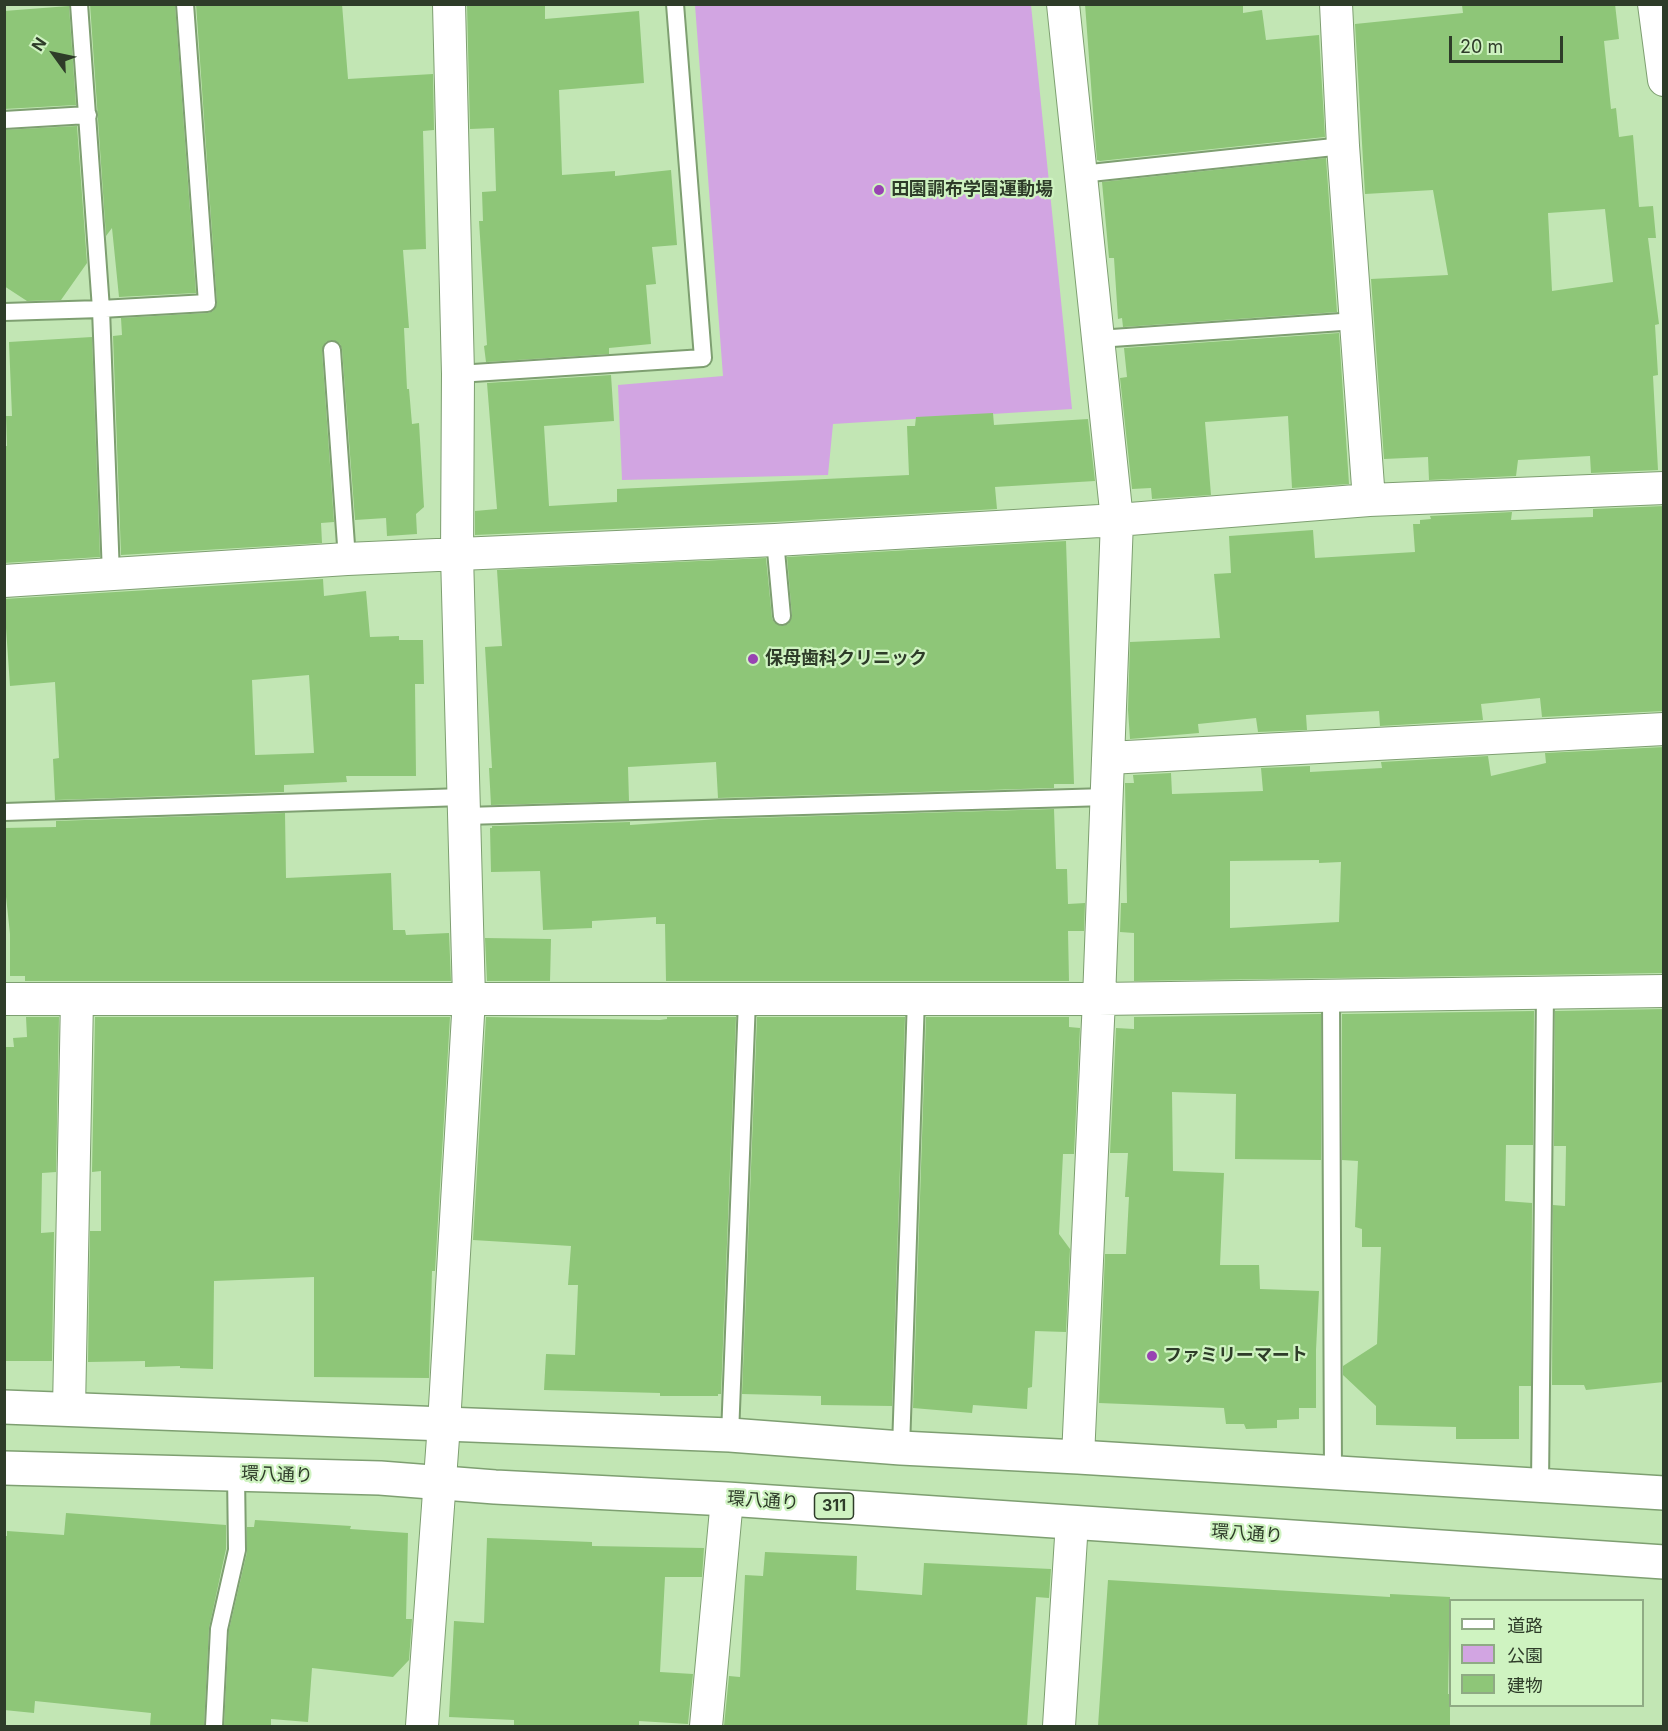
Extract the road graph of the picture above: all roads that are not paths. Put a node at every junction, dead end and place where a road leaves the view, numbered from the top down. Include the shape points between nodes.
1 (79, 4) edge
2 (185, 4) edge
3 (449, 4) edge
4 (675, 4) edge
5 (1063, 4) edge
6 (1336, 4) edge
7 (1654, 4) edge
8 (1664, 80) edge
9 (88, 115) junction
10 (4, 120) edge
11 (1343, 146) junction
12 (1081, 174) junction
13 (101, 309) junction
14 (4, 312) edge
15 (1356, 321) junction
16 (1098, 339) junction
17 (332, 350) dead end
18 (458, 374) junction
19 (1664, 488) edge
20 (1369, 500) junction
21 (1117, 520) junction
22 (775, 540) junction
23 (458, 555) junction
24 (347, 559) junction
25 (111, 575) junction
26 (4, 581) edge
27 (782, 616) dead end
28 (1664, 729) edge
29 (1108, 758) junction
30 (1106, 797) junction
31 (465, 807) junction
32 (4, 812) edge
33 (1664, 992) edge
34 (1545, 993) junction
35 (1331, 996) junction
36 (469, 998) junction
37 (916, 998) junction
38 (4, 999) edge
39 (77, 999) junction
40 (1099, 999) junction
41 (747, 1000) junction
42 (4, 1407) edge
43 (69, 1409) junction
44 (444, 1424) junction
45 (730, 1435) junction
46 (901, 1448) junction
47 (1078, 1457) junction
48 (4, 1468) edge
49 (1333, 1473) junction
50 (236, 1474) junction
51 (440, 1484) junction
52 (1540, 1485) junction
53 (1664, 1493) edge
54 (727, 1499) junction
55 (1072, 1522) junction
56 (1664, 1562) edge
57 (214, 1726) edge
58 (422, 1726) edge
59 (706, 1726) edge
60 (1059, 1726) edge

1 - 9 lane
2 - 13 lane via 207,303
3 - 18 street
4 - 18 lane via 703,358
5 - 12 street
6 - 11 street
7 - 8 street
9 - 10 lane
9 - 13 lane
11 - 12 lane
11 - 15 street
12 - 16 street
13 - 14 lane
13 - 25 lane
15 - 16 lane
15 - 20 street
16 - 21 street
17 - 24 lane
18 - 23 street
19 - 20 street
20 - 21 street
21 - 22 street
21 - 29 street
22 - 23 street
22 - 27 lane
23 - 24 street
23 - 31 street
24 - 25 street
25 - 26 street
28 - 29 street
29 - 30 street
30 - 31 lane
30 - 40 street
31 - 32 lane
31 - 36 street
33 - 34 street
34 - 35 street
34 - 52 lane
35 - 40 street
35 - 49 lane
36 - 39 street
36 - 41 street
36 - 44 street
37 - 40 street
37 - 41 street
37 - 46 lane
38 - 39 street
39 - 43 street
40 - 47 street
41 - 45 lane
42 - 43 main road
43 - 44 main road
44 - 45 main road
44 - 51 street
45 - 46 main road
46 - 47 main road
47 - 49 main road
48 - 50 main road, 環八通り / 311
49 - 52 main road
50 - 51 main road, 環八通り / 311 via 380,1478
50 - 57 lane via 237,1550 219,1629
51 - 54 main road, 環八通り / 311
51 - 58 street
52 - 53 main road
54 - 55 main road, 環八通り / 311
54 - 59 street
55 - 56 main road, 環八通り / 311
55 - 60 street

